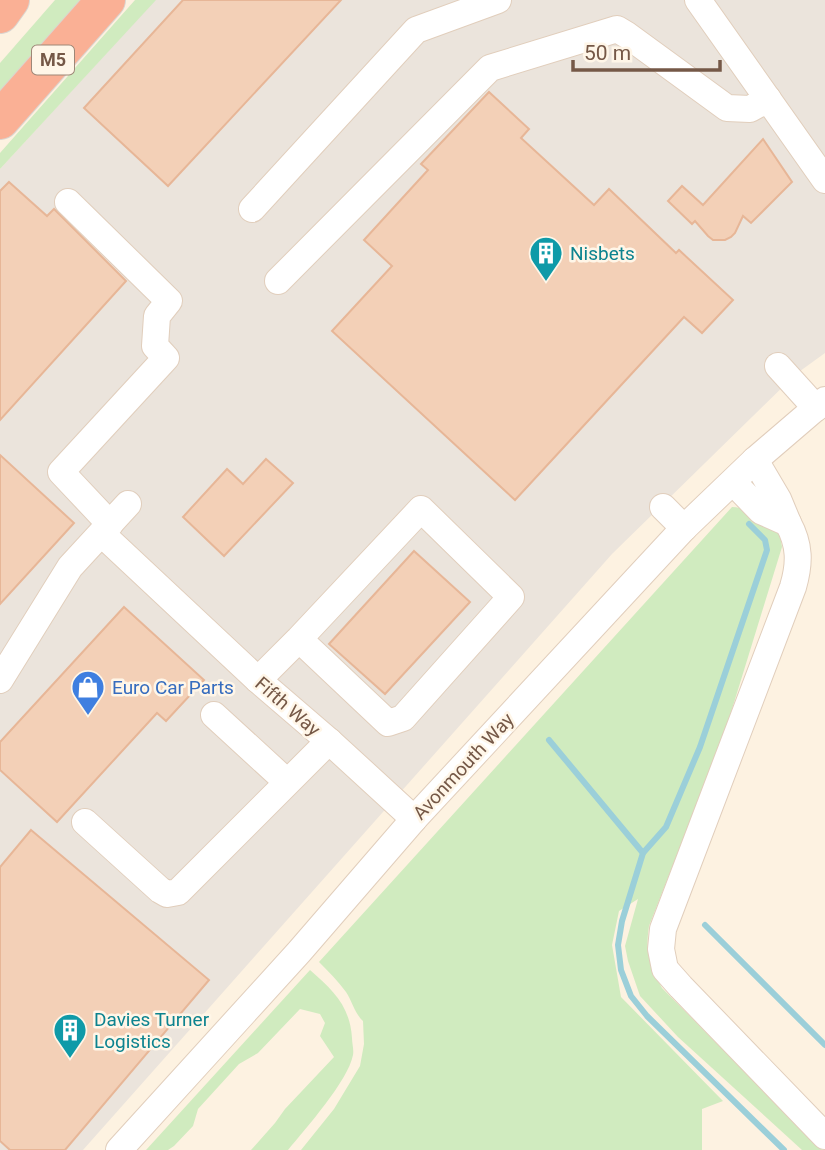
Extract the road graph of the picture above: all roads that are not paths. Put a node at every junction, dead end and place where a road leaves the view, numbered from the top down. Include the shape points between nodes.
1 (10, 0) edge
2 (106, 0) edge
3 (498, 0) edge
4 (698, 0) edge
5 (0, 14) edge
6 (768, 99) junction
7 (0, 120) edge
8 (825, 180) edge
9 (68, 202) dead end
10 (252, 209) dead end
11 (278, 282) dead end
12 (778, 366) dead end
13 (820, 404) edge
14 (755, 460) junction
15 (733, 482) junction
16 (663, 507) dead end
17 (113, 521) junction
18 (788, 523) junction
19 (684, 528) junction
20 (299, 639) junction
21 (0, 680) edge
22 (258, 680) junction
23 (214, 715) dead end
24 (329, 741) junction
25 (287, 782) junction
26 (414, 819) junction
27 (85, 822) dead end
28 (825, 1136) edge
29 (119, 1150) edge

1 - 5 highway
2 - 7 highway, M5
3 - 10 street via 416,30
4 - 6 street
6 - 8 street
6 - 11 street via 750,109 727,108 617,29 490,68
9 - 17 street, Fifth Way via 169,301 157,316 155,346 166,358 61,472
12 - 13 street
13 - 14 street, Avonmouth Way
14 - 15 street, Avonmouth Way
14 - 18 street
15 - 18 street via 761,511
15 - 19 street, Avonmouth Way
16 - 19 street
17 - 21 street via 69,567
17 - 22 street, Fifth Way
18 - 28 street via 798,548 799,568 663,929 662,948 665,969
19 - 26 street, Avonmouth Way
20 - 20 street via 421,509 512,597 404,718 387,723
20 - 22 street
22 - 24 street, Fifth Way
23 - 25 street
24 - 25 street
24 - 26 street, Fifth Way
25 - 27 street via 173,894 160,890
26 - 29 street, Avonmouth Way

